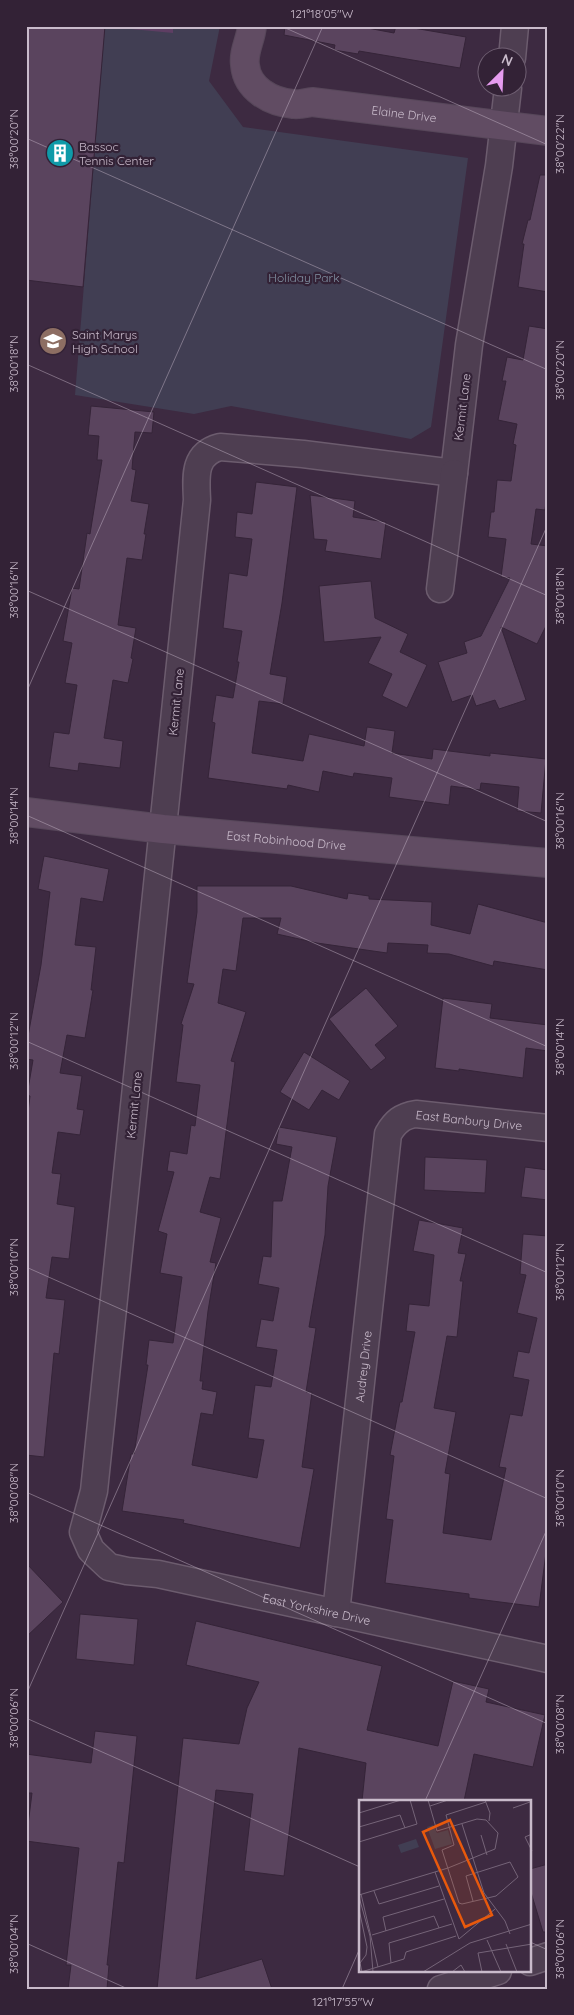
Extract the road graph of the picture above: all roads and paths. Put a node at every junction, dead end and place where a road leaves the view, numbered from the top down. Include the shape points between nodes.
1 (252, 26) edge
2 (515, 26) edge
3 (513, 48) edge
4 (507, 98) edge
5 (503, 125) junction
6 (548, 131) edge
7 (454, 473) junction
8 (440, 589) dead end
9 (26, 812) edge
10 (163, 829) junction
11 (548, 863) edge
12 (394, 1124) joint
13 (548, 1128) edge
14 (91, 1550) joint
15 (336, 1613) junction
16 (548, 1659) edge
17 (548, 1956) edge
18 (532, 1961) edge
19 (495, 1972) edge
20 (441, 1989) edge

1 - 5 street, Elaine Drive via 245,65 251,82 272,99 294,105 312,102
2 - 3 street
4 - 5 street, Kermit Lane
5 - 6 street, Elaine Drive
5 - 7 street, Kermit Lane via 469,345
7 - 8 street
7 - 10 street, Kermit Lane via 304,454 220,447 210,450 196,474 197,500
9 - 10 street, East Robinhood Drive
10 - 11 street, East Robinhood Drive
10 - 14 street, Kermit Lane via 94,1492 83,1532
12 - 13 street, East Banbury Drive via 405,1115 416,1114
12 - 15 street, Audrey Drive via 388,1134
14 - 15 street, East Yorkshire Drive via 109,1567 127,1572 158,1574
15 - 16 street, East Yorkshire Drive
17 - 18 street
19 - 20 street

